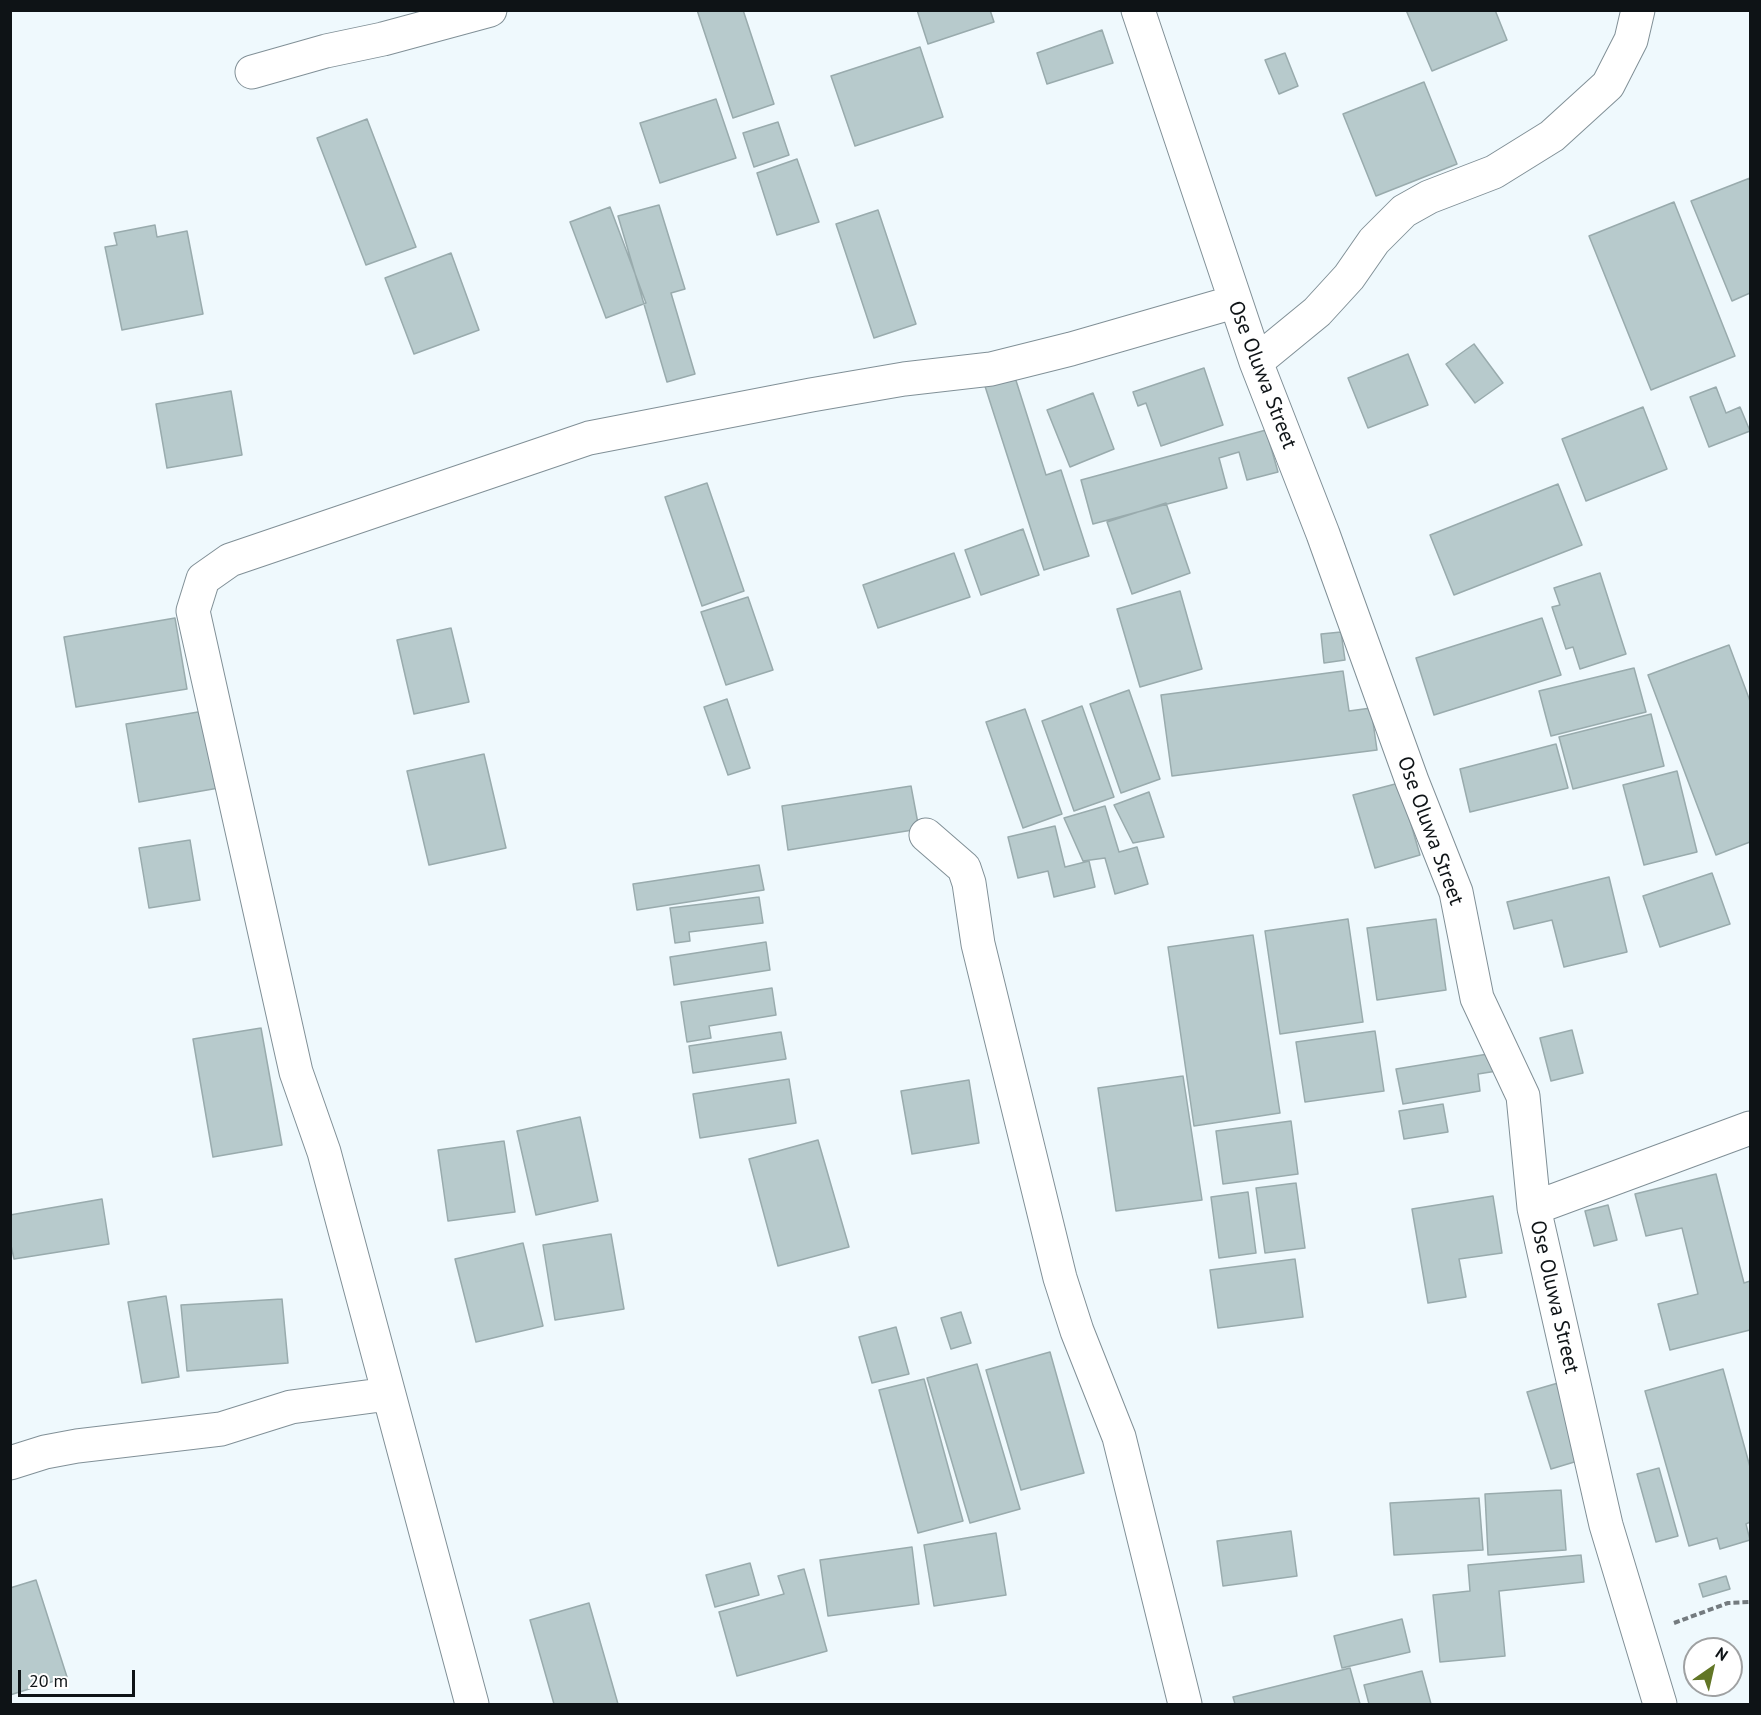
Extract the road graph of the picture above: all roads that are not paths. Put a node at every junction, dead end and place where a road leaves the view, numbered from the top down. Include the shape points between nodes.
1 (490, 10) edge
2 (1138, 10) edge
3 (1638, 10) edge
4 (252, 72) dead end
5 (1234, 302) junction
6 (1256, 362) junction
7 (926, 835) dead end
8 (1750, 1128) edge
9 (1534, 1208) junction
10 (388, 1394) junction
11 (10, 1463) edge
12 (472, 1704) edge
13 (1185, 1704) edge
14 (1660, 1704) edge

1 - 4 street
2 - 5 street, Ose Oluwa Street
3 - 6 street via 1631,40 1608,85 1552,136 1494,172 1404,211 1374,240 1349,277 1317,312
5 - 6 street, Ose Oluwa Street
5 - 10 street via 991,369 904,379 589,438 230,560 202,579 193,611 296,1072 324,1152
6 - 9 street, Ose Oluwa Street via 1456,892 1477,998 1522,1096
7 - 13 street via 964,868 969,883 978,944 1060,1278 1119,1437
8 - 9 street
9 - 14 street, Ose Oluwa Street via 1606,1526
10 - 11 street via 291,1407 221,1429 66,1448
10 - 12 street

